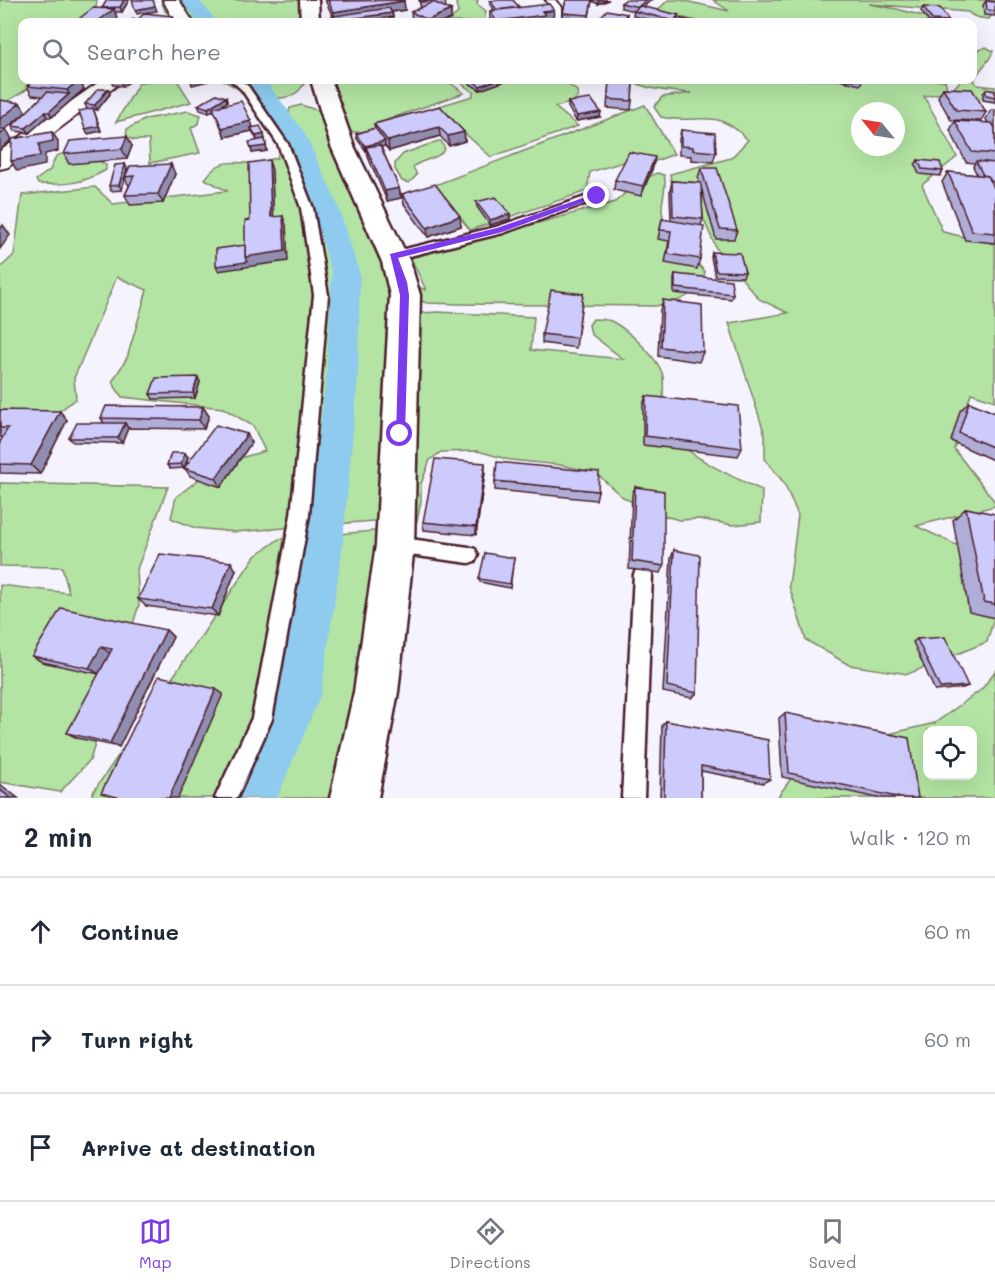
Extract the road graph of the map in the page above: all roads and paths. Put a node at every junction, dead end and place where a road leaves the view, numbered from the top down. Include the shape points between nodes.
1 (171, 0) edge
2 (309, 0) edge
3 (550, 0) edge
4 (182, 18) edge
5 (310, 18) edge
6 (558, 18) edge
7 (108, 84) edge
8 (240, 84) edge
9 (322, 84) edge
10 (0, 162) edge
11 (597, 196) dead end
12 (393, 256) junction
13 (395, 545) junction
14 (469, 555) dead end
15 (643, 574) edge
16 (226, 798) edge
17 (354, 798) edge
18 (633, 798) edge

1 - 4 street
2 - 5 street
3 - 6 lane via 556,4
7 - 10 street
8 - 16 lane via 283,144 307,208 321,295 300,515 262,719
9 - 12 street via 336,128
11 - 12 lane via 499,230
12 - 13 street via 405,295
13 - 14 lane
13 - 17 street via 376,692
15 - 18 lane

